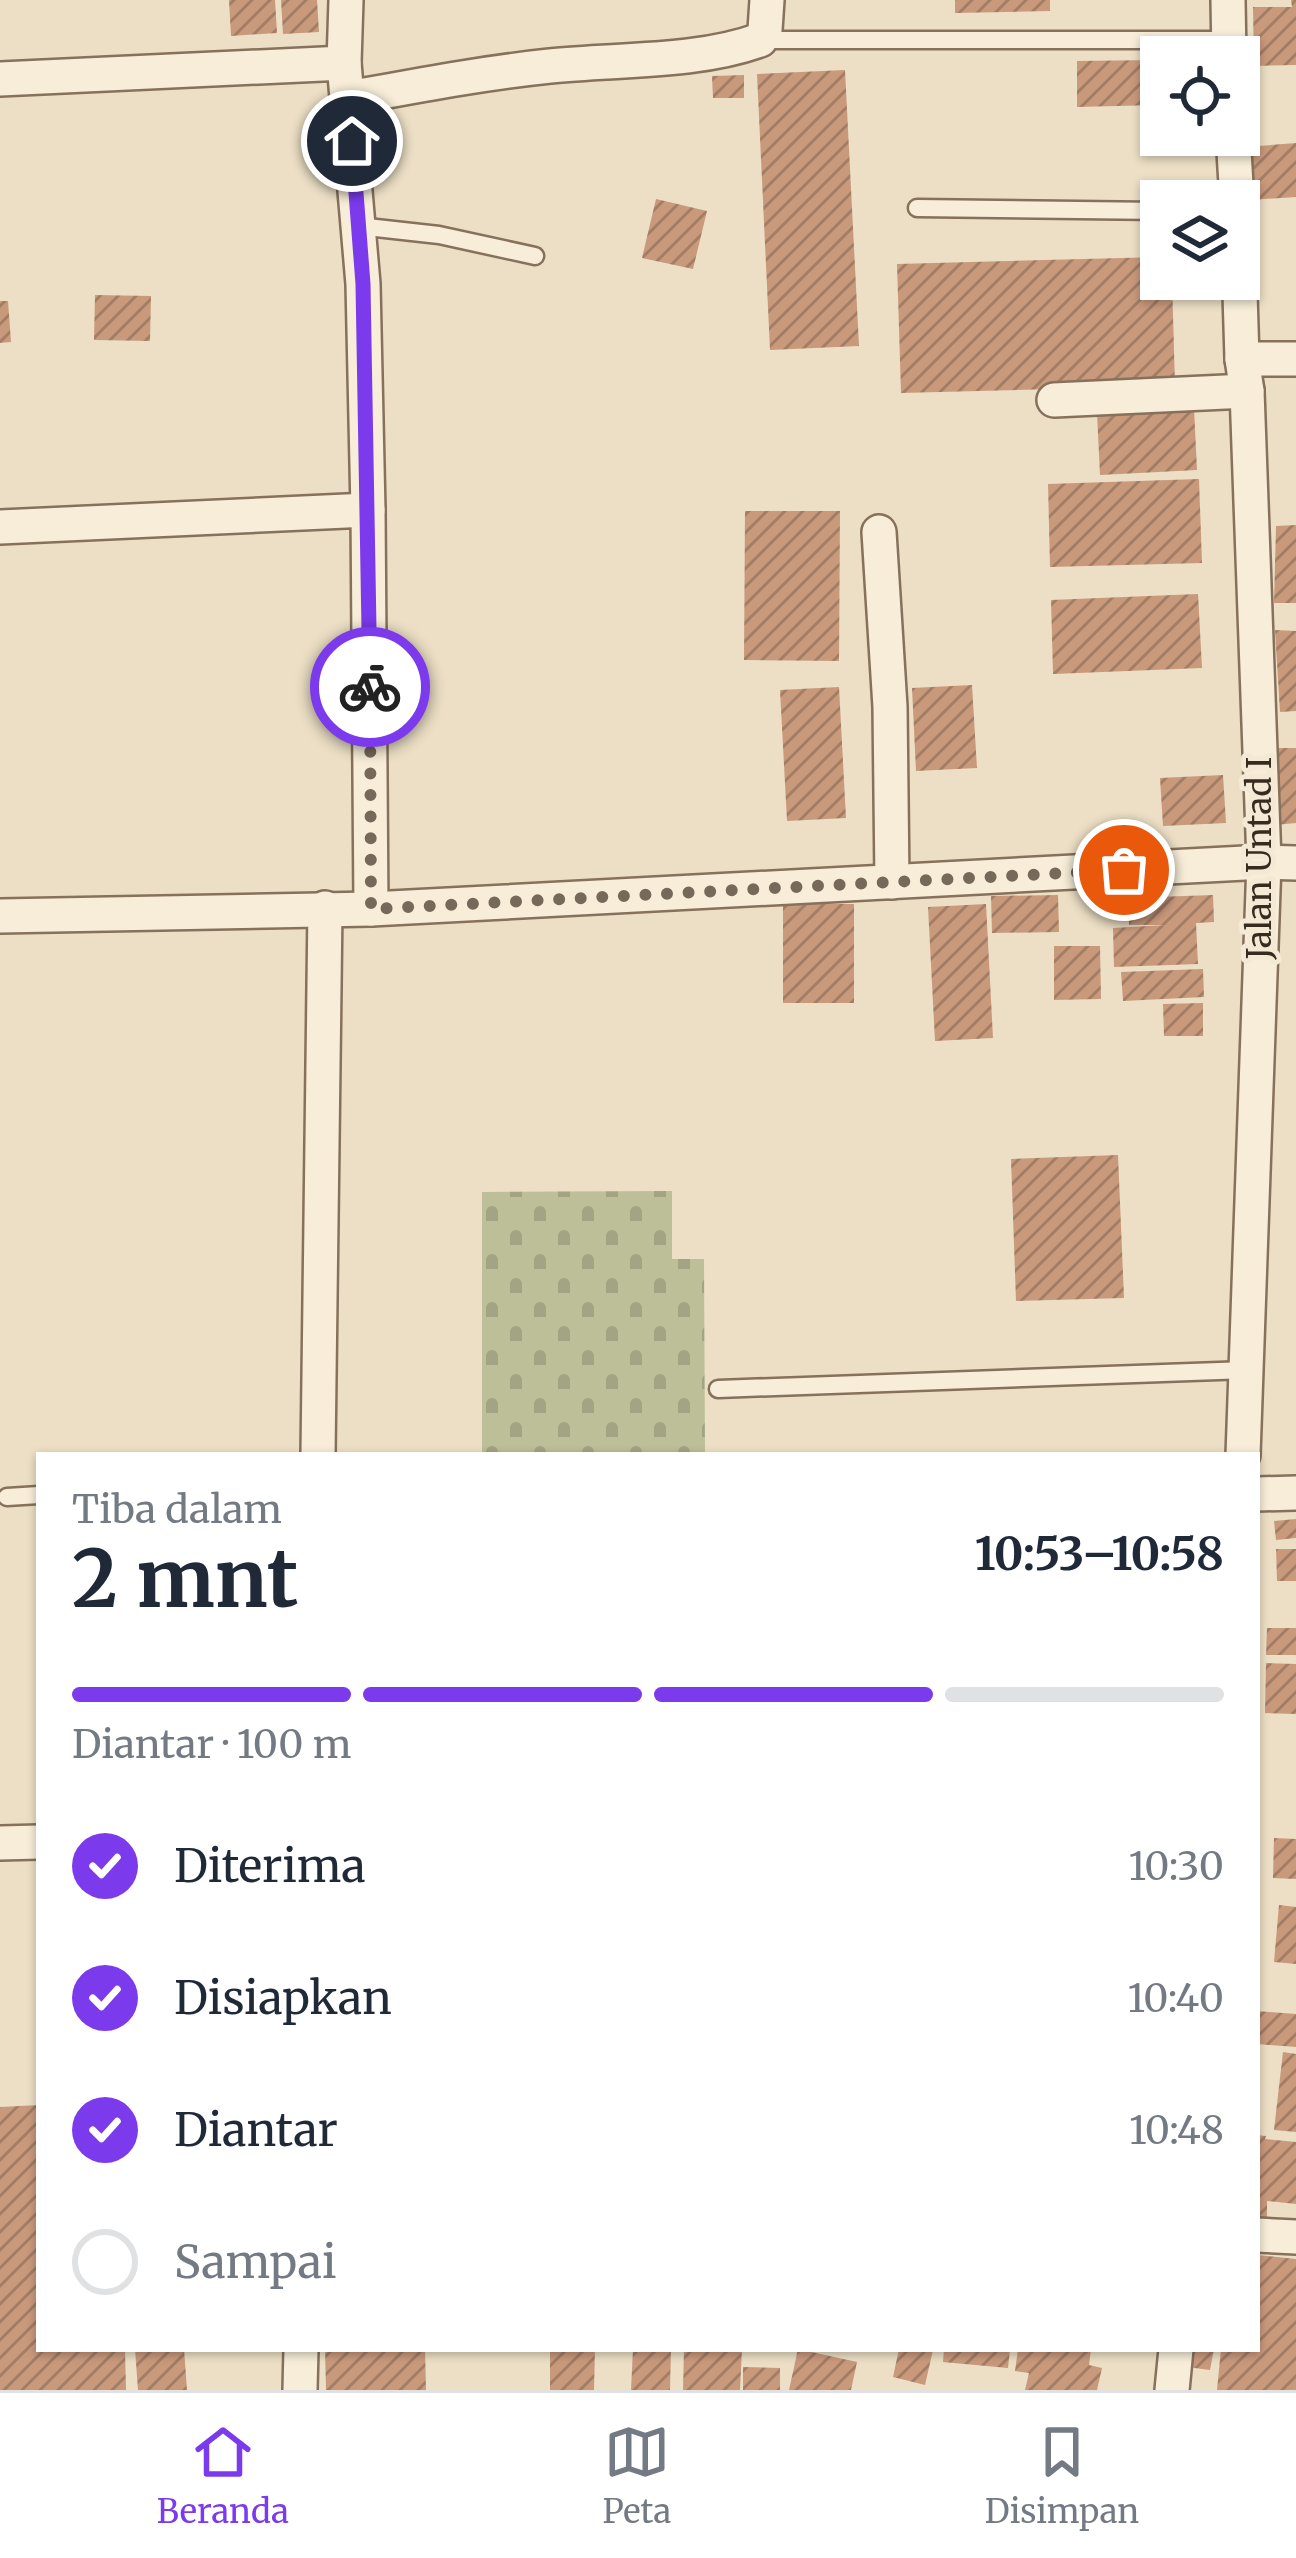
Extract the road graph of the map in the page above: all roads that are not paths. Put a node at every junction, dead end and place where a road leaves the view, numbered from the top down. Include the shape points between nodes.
1 (346, 0) edge
2 (767, 0) edge
3 (1228, 0) edge
4 (1229, 36) edge
5 (760, 40) junction
6 (1140, 46) edge
7 (344, 63) junction
8 (0, 79) edge
9 (349, 98) junction
10 (917, 208) dead end
11 (1140, 211) edge
12 (358, 226) junction
13 (535, 256) dead end
14 (1241, 300) edge
15 (1296, 359) edge
16 (1244, 375) junction
17 (1054, 400) dead end
18 (368, 510) junction
19 (0, 526) edge
20 (879, 532) dead end
21 (1280, 863) edge
22 (892, 882) junction
23 (326, 908) junction
24 (371, 909) junction
25 (0, 916) edge
26 (1246, 1370) junction
27 (718, 1389) dead end
28 (318, 1452) edge
29 (1243, 1452) edge
30 (1296, 1493) edge
31 (1260, 1494) edge
32 (36, 1495) edge
33 (7, 1496) dead end
34 (36, 1842) edge
35 (0, 1843) edge
36 (1260, 2235) edge
37 (1296, 2237) edge
38 (301, 2352) edge
39 (1177, 2352) edge
40 (300, 2390) edge
41 (1172, 2390) edge

1 - 7 street
2 - 5 street
3 - 4 street
5 - 6 lane
5 - 9 street
7 - 8 street
7 - 9 street
9 - 12 street
10 - 11 lane
12 - 13 lane
12 - 18 street
14 - 16 street, Jalan Untad I
15 - 16 street
16 - 17 street
16 - 21 street, Jalan Untad I
18 - 19 street
18 - 24 street
20 - 22 street
21 - 22 street
21 - 26 street, Jalan Untad I
22 - 24 street
23 - 24 street
23 - 25 street
23 - 28 street
26 - 27 lane
26 - 29 street, Jalan Untad I
30 - 31 street
32 - 33 lane
34 - 35 street
36 - 37 street
38 - 40 street
39 - 41 street

